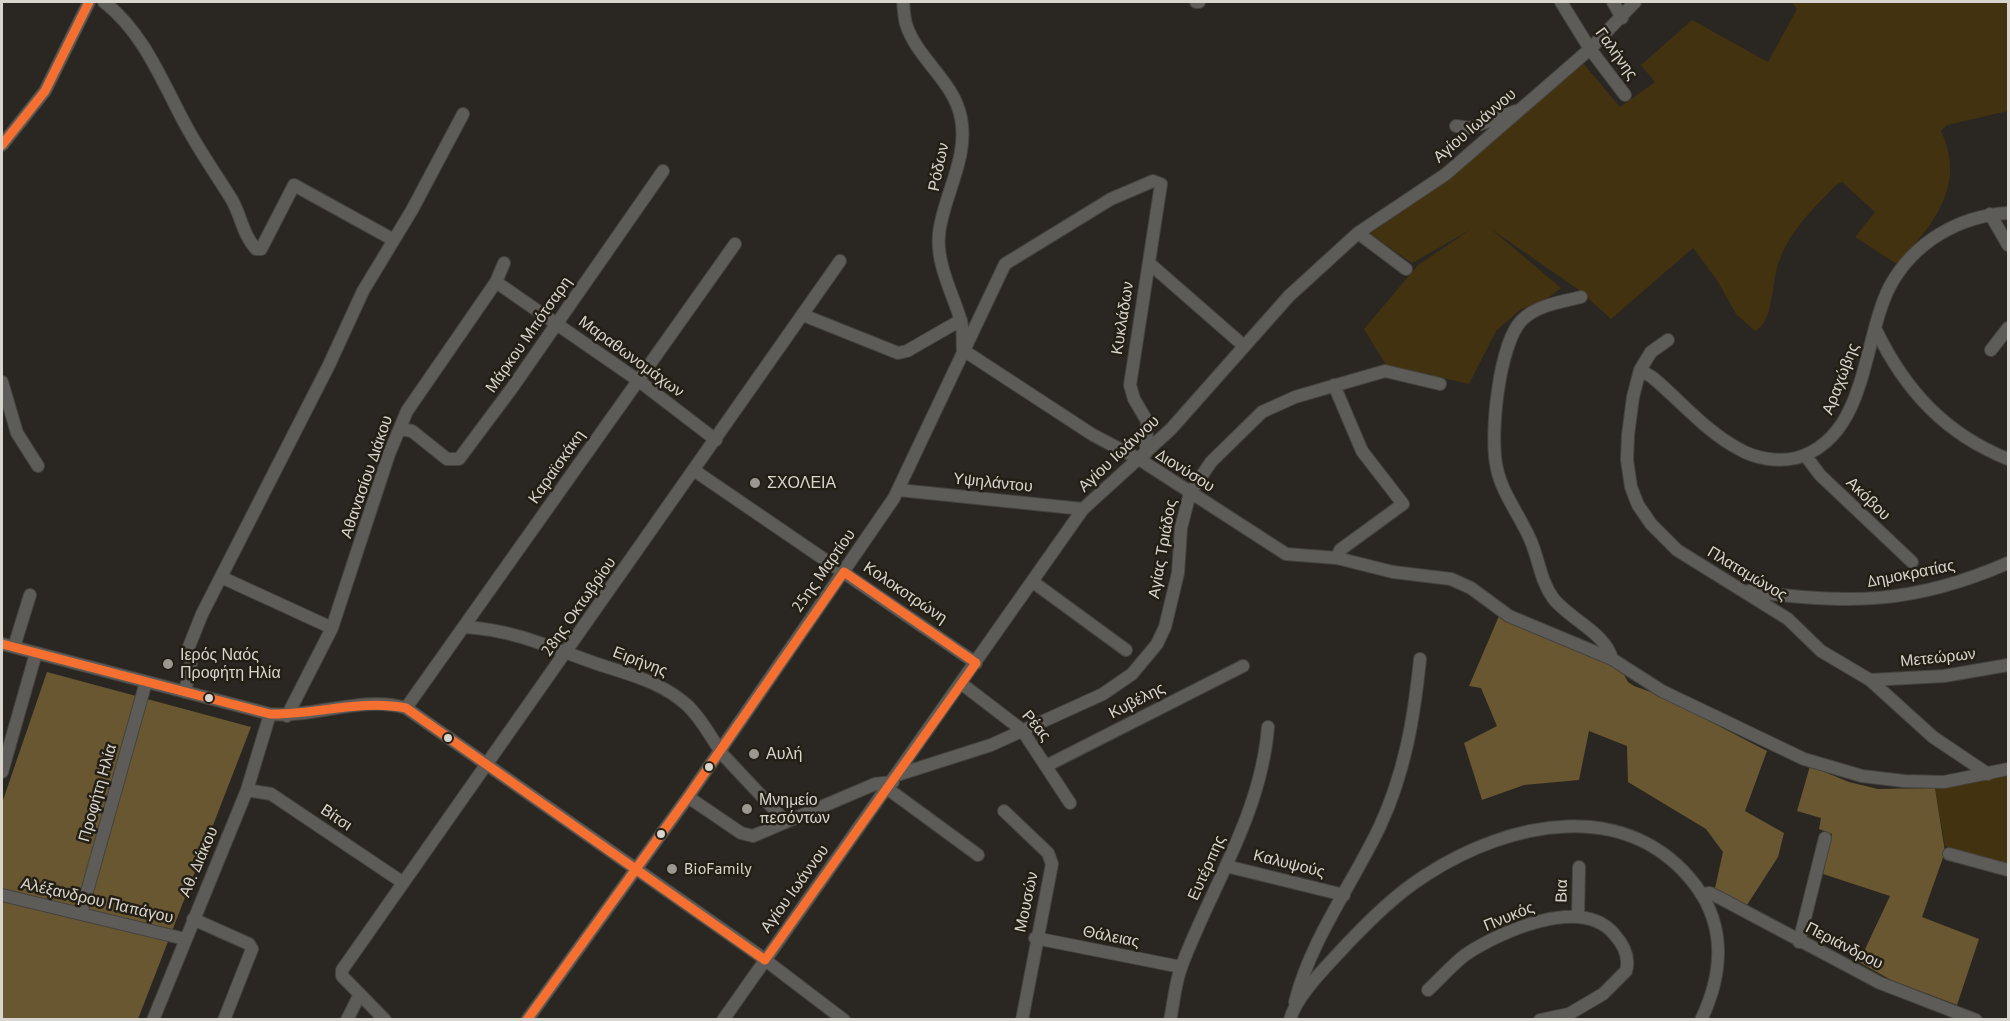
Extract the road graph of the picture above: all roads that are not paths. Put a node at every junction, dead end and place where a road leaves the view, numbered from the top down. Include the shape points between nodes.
1 (89, 2) edge
2 (104, 2) edge
3 (903, 2) edge
4 (1562, 2) edge
5 (1613, 2) edge
6 (1635, 2) edge
7 (1622, 18) junction
8 (1590, 50) junction
9 (1625, 95) dead end
10 (1517, 111) junction
11 (464, 114) dead end
12 (1456, 126) dead end
13 (2, 144) edge
14 (663, 171) dead end
15 (1161, 184) joint
16 (2008, 213) edge
17 (1990, 214) junction
18 (1358, 233) junction
19 (392, 239) junction
20 (735, 244) dead end
21 (2008, 245) edge
22 (840, 261) dead end
23 (504, 263) dead end
24 (1149, 263) junction
25 (1406, 269) dead end
26 (496, 282) junction
27 (1581, 297) dead end
28 (803, 315) junction
29 (961, 320) junction
30 (557, 324) junction
31 (2008, 328) edge
32 (1876, 330) junction
33 (1668, 340) dead end
34 (1244, 346) junction
35 (963, 350) junction
36 (1991, 350) dead end
37 (1640, 370) junction
38 (639, 381) junction
39 (2, 382) edge
40 (1440, 384) dead end
41 (1334, 385) junction
42 (400, 429) junction
43 (716, 440) junction
44 (1805, 455) junction
45 (1142, 456) junction
46 (2008, 459) edge
47 (38, 466) dead end
48 (695, 471) junction
49 (899, 489) junction
50 (1190, 493) junction
51 (1083, 509) junction
52 (1337, 558) junction
53 (1912, 562) dead end
54 (2008, 563) edge
55 (844, 572) junction
56 (221, 577) junction
57 (1033, 582) junction
58 (1744, 590) junction
59 (30, 594) dead end
60 (465, 627) junction
61 (332, 628) junction
62 (8, 645) edge
63 (1126, 650) dead end
64 (36, 653) junction
65 (567, 653) junction
66 (1420, 659) dead end
67 (1612, 659) junction
68 (976, 663) junction
69 (2008, 665) edge
70 (1243, 666) dead end
71 (1870, 680) junction
72 (146, 682) junction
73 (962, 684) junction
74 (185, 692) junction
75 (405, 708) junction
76 (270, 714) junction
77 (287, 716) junction
78 (1268, 727) dead end
79 (1022, 730) junction
80 (720, 751) junction
81 (485, 765) junction
82 (1046, 766) junction
83 (2008, 769) edge
84 (2, 772) edge
85 (1988, 774) junction
86 (893, 782) junction
87 (247, 790) junction
88 (688, 797) junction
89 (1070, 803) dead end
90 (1004, 811) dead end
91 (786, 822) junction
92 (1825, 838) dead end
93 (1948, 854) dead end
94 (978, 855) dead end
95 (1226, 866) junction
96 (1579, 867) dead end
97 (2008, 870) edge
98 (635, 871) junction
99 (402, 882) junction
100 (1701, 894) junction
101 (2, 895) edge
102 (1344, 895) junction
103 (81, 913) junction
104 (1578, 916) junction
105 (193, 919) junction
106 (185, 939) junction
107 (1035, 939) junction
108 (1798, 942) junction
109 (765, 960) junction
110 (1181, 968) junction
111 (1428, 990) dead end
112 (360, 994) junction
113 (1291, 1016) edge
114 (153, 1020) edge
115 (224, 1020) edge
116 (346, 1020) edge
117 (386, 1020) edge
118 (527, 1020) edge
119 (723, 1020) edge
120 (844, 1020) edge
121 (1022, 1020) edge
122 (1170, 1020) edge
123 (1540, 1020) edge
124 (1701, 1020) edge
125 (1976, 1020) edge

1 - 13 street via 45,92
2 - 19 street via 124,19 142,43 256,249 261,249 294,185
3 - 29 street, Ρόδων via 906,24 952,92 961,115 962,140 956,177 939,236 944,269
4 - 8 street, Γαλήνης
5 - 7 street
6 - 7 street, Αγίου Ιωάννου
7 - 8 street, Αγίου Ιωάννου
8 - 9 street, Γαλήνης
8 - 10 street, Αγίου Ιωάννου
10 - 12 street via 1470,128
10 - 18 street, Αγίου Ιωάννου via 1446,174
11 - 19 street
14 - 30 street, Μάρκου Μπότσαρη
15 - 24 street, Κυκλάδων
15 - 35 street, 25ης Μαρτίου via 1140,184 1013,257 1005,264
16 - 17 street, Αραχώβης
17 - 21 street
17 - 32 street, Αραχώβης via 1948,230 1914,253 1890,287
18 - 25 street
18 - 34 street, Αγίου Ιωάννου via 1289,296
19 - 56 street
20 - 38 street, Καραϊσκάκη
22 - 28 street, 28ης Οκτωβρίου
23 - 26 street, Αθανασίου Διάκου
24 - 34 street
24 - 45 street, Κυκλάδων via 1130,385 1147,421
26 - 30 street, Μαραθωνομάχων
26 - 42 street, Αθανασίου Διάκου via 407,411
27 - 67 street via 1535,311 1513,333 1496,401 1497,470 1553,597 1610,649
28 - 29 street via 898,353
28 - 43 street, 28ης Οκτωβρίου
29 - 35 street, Ρόδων
30 - 38 street, Μαραθωνομάχων
30 - 42 street, Μάρκου Μπότσαρη via 459,459 447,459 412,431
31 - 36 street
32 - 44 street, Αραχώβης via 1846,418 1826,442
32 - 46 street via 1892,362 1923,404 1957,432
33 - 37 street, Πλαταμώνος via 1651,352
34 - 45 street, Αγίου Ιωάννου
35 - 45 street, Διονύσου via 1093,435
35 - 49 street, 25ης Μαρτίου
37 - 44 street, Αραχώβης via 1738,449 1775,460
37 - 58 street, Πλαταμώνος via 1627,454 1638,505 1677,550
38 - 43 street, Μαραθωνομάχων
38 - 60 street, Καραϊσκάκη
39 - 47 street via 17,433
40 - 41 street, Αγίας Τριάδος via 1385,371
41 - 50 street, Αγίας Τριάδος via 1262,412 1211,462
41 - 52 street via 1362,451 1403,504 1340,550
42 - 61 street, Αθανασίου Διάκου
43 - 48 street, 28ης Οκτωβρίου
44 - 53 street, Ακόβου via 1820,475
45 - 50 street, Διονύσου
45 - 51 street, Αγίου Ιωάννου
48 - 55 street, Κολοκοτρώνη
48 - 65 street, 28ης Οκτωβρίου
49 - 51 street, Υψηλάντου
49 - 55 street, 25ης Μαρτίου
50 - 52 street, Διονύσου via 1286,554
50 - 79 street, Αγίας Τριάδος via 1181,528 1175,590 1157,644 1132,674 1103,694
51 - 57 street, Αγίου Ιωάννου
52 - 67 street, Διονύσου via 1393,572 1451,579 1472,588 1509,616
54 - 58 street, Δημοκρατίας via 1980,575 1887,599 1822,600
55 - 68 street, Κολοκοτρώνη
55 - 80 street, 25ης Μαρτίου
56 - 61 street
56 - 74 street via 188,649 191,663
57 - 63 street
57 - 68 street, Αγίου Ιωάννου
58 - 71 street, Πλαταμώνος via 1788,619 1821,651
59 - 62 street
60 - 65 street, Ειρήνης via 513,632
60 - 75 street, Καραϊσκάκη
61 - 77 street, Αθανασίου Διάκου
62 - 64 street
64 - 72 street
64 - 84 street
65 - 80 street, Ειρήνης via 666,689 688,706
65 - 81 street, 28ης Οκτωβρίου
66 - 102 street via 1414,721 1401,776
67 - 85 street via 1662,692 1804,759 1862,776 1904,782 1944,782
68 - 73 street, Αγίου Ιωάννου
69 - 71 street, Μετεώρων via 1944,676
70 - 82 street, Κυβέλης
71 - 85 street, Πλαταμώνος via 1933,737
72 - 74 street
72 - 103 street, Προφήτη Ηλία
73 - 79 street, Ρέας
73 - 86 street, Αγίου Ιωάννου
74 - 76 street
75 - 77 street via 381,705
75 - 81 street
76 - 77 street
76 - 87 street, Αθ. Διάκου
78 - 95 street, Ευτέρπης via 1263,770
79 - 82 street, Ρέας
79 - 86 street, Αγίας Τριάδος
80 - 88 street, 25ης Μαρτίου
80 - 91 street, Ειρήνης
81 - 98 street
81 - 99 street, 28ης Οκτωβρίου
82 - 89 street, Ρέας
83 - 85 street
86 - 91 street via 875,784
86 - 94 street
86 - 109 street, Αγίου Ιωάννου
87 - 99 street, Βίτσι via 271,794
87 - 105 street, Αθ. Διάκου
88 - 91 street via 747,835
88 - 98 street, 25ης Μαρτίου
90 - 107 street, Μουσών via 1048,853 1052,864
92 - 108 street
93 - 97 street
95 - 102 street, Καλυψούς
95 - 110 street, Ευτέρπης
96 - 104 street, Βια
98 - 109 street
98 - 118 street, 25ης Μαρτίου
99 - 112 street, 28ης Οκτωβρίου via 342,970 342,976
100 - 108 street, Περιάνδρου via 1710,893
100 - 113 street via 1664,853 1615,830 1576,826 1514,836 1470,850 1409,886 1338,954
100 - 124 street via 1713,927 1719,964
101 - 103 street, Αλέξανδρου Παπάγου
102 - 113 street via 1308,960
103 - 106 street, Αλέξανδρου Παπάγου
104 - 111 street, Πνυκός via 1539,921 1506,934 1465,955
104 - 123 street, Πνυκός via 1603,924 1615,934 1628,956 1626,971 1603,994 1569,1014
105 - 106 street, Αθ. Διάκου
105 - 115 street via 249,944 252,949
106 - 114 street, Αθ. Διάκου
107 - 110 street, Θάλειας
107 - 121 street, Μουσών
108 - 125 street, Περιάνδρου via 1880,983
109 - 119 street, Αγίου Ιωάννου
109 - 120 street
110 - 122 street, Ευτέρπης
112 - 116 street
112 - 117 street

